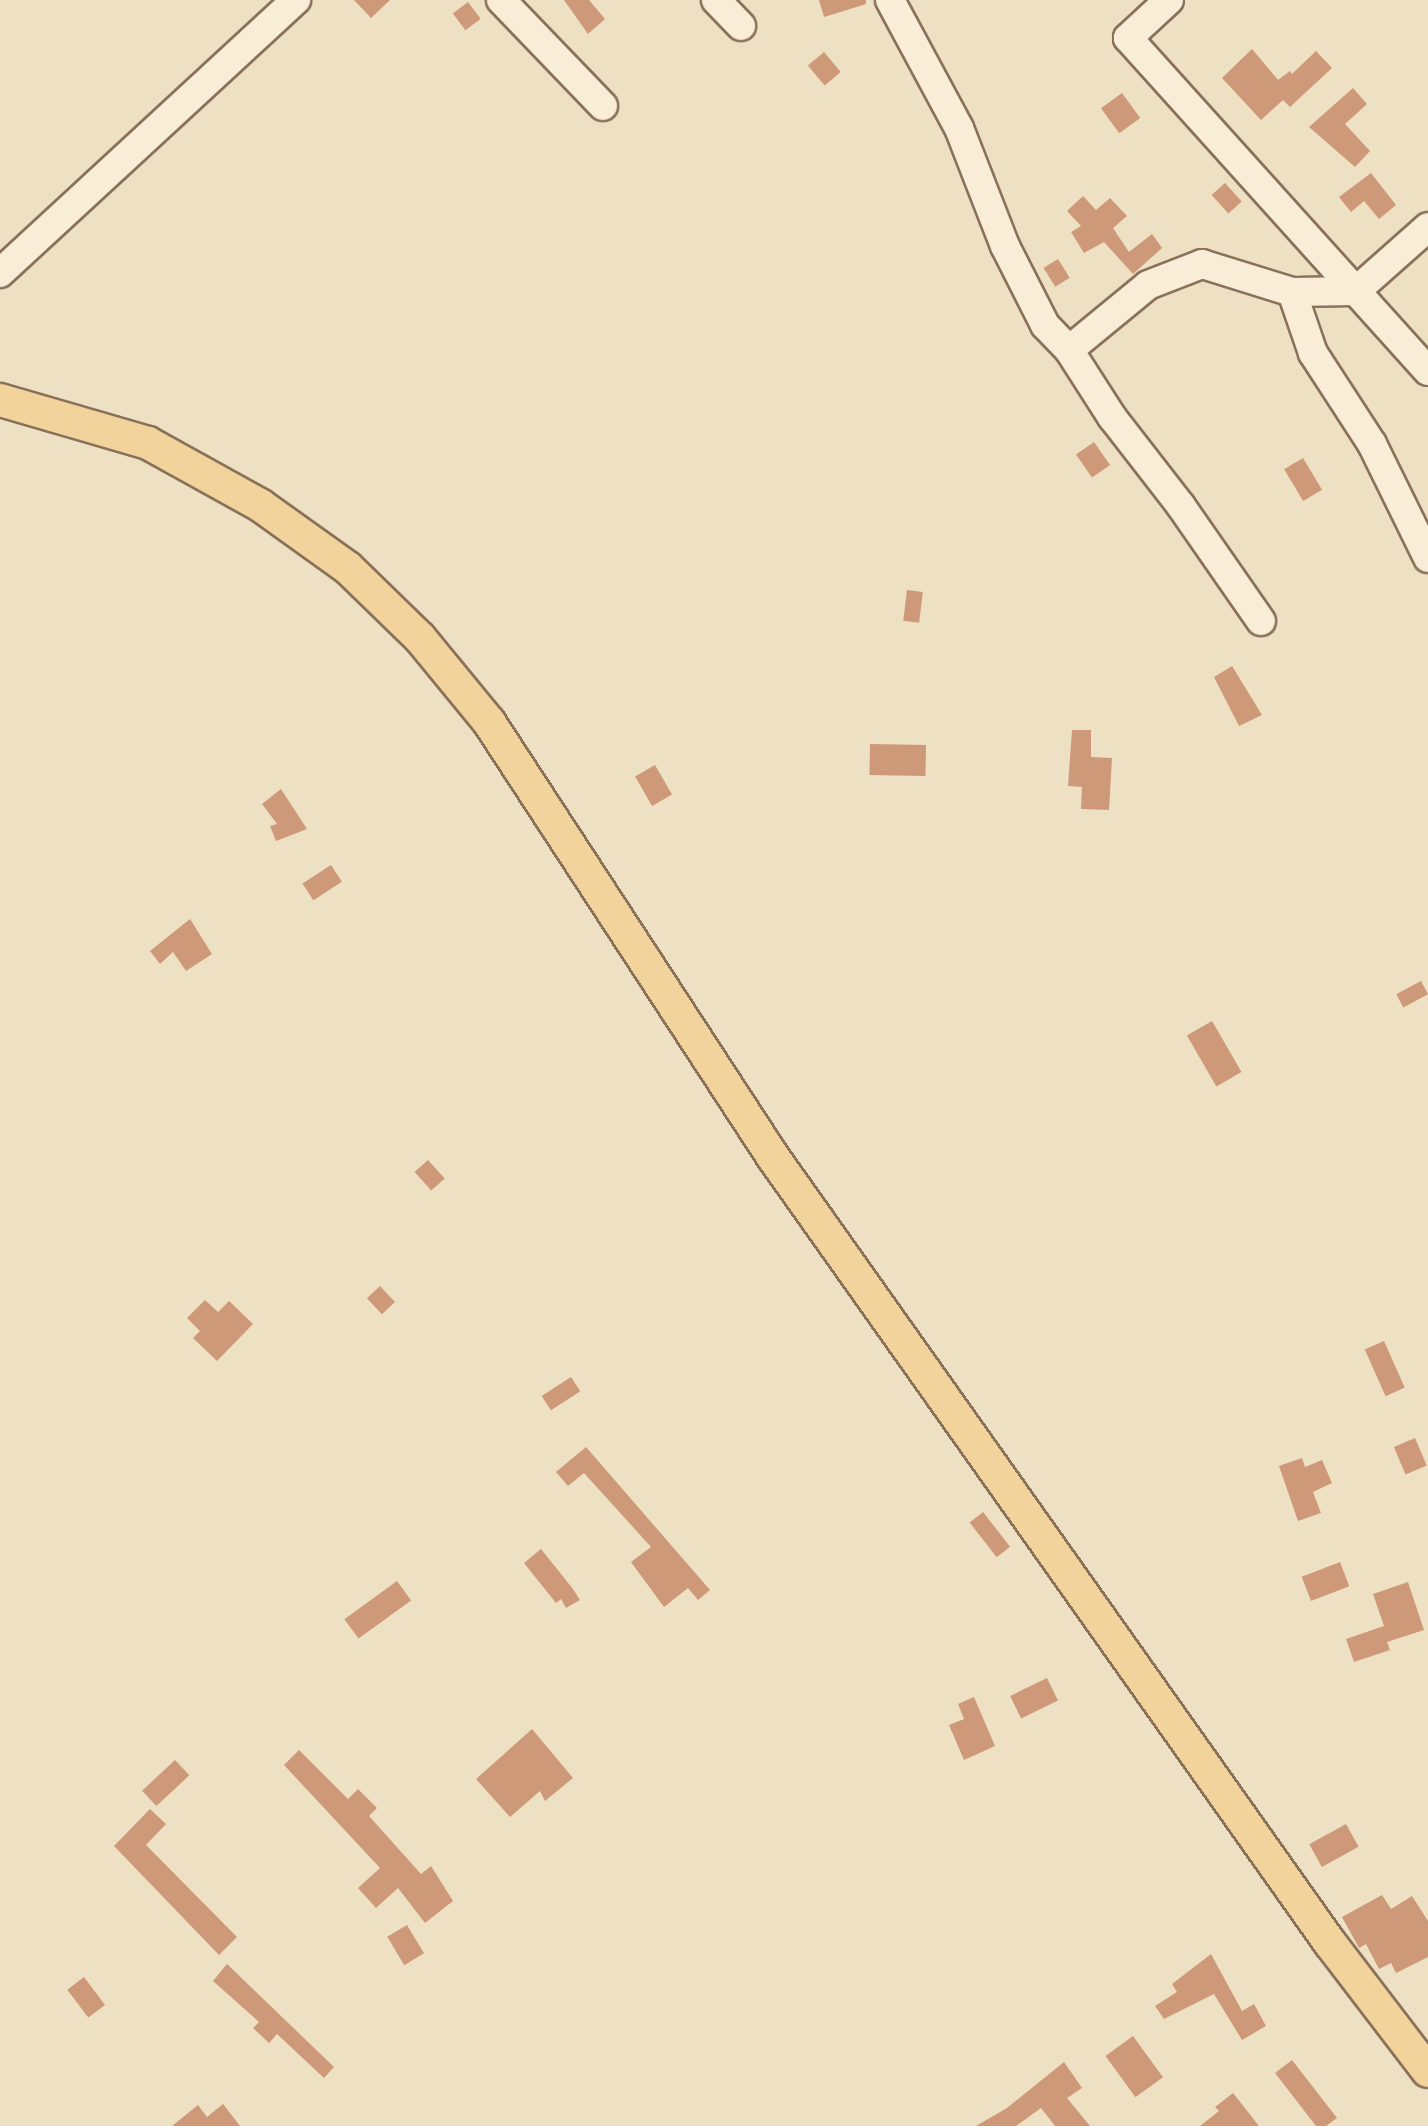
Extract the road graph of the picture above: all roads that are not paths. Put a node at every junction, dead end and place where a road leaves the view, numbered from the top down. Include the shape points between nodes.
1 (295, 0) edge
2 (502, 0) edge
3 (716, 0) edge
4 (890, 0) edge
5 (1170, 0) edge
6 (742, 26) dead end
7 (603, 106) dead end
8 (1428, 227) edge
9 (0, 273) edge
10 (1292, 292) junction
11 (1356, 292) junction
12 (1069, 350) junction
13 (1428, 372) edge
14 (0, 400) edge
15 (1428, 558) edge
16 (1260, 621) dead end
17 (1428, 2071) edge

1 - 9 street
2 - 7 street
3 - 6 street
4 - 12 street via 959,128 1045,325
5 - 11 street via 1128,38
8 - 11 street
10 - 11 street
10 - 12 street via 1202,264 1148,286
10 - 15 street via 1313,353 1372,444
11 - 13 street
12 - 16 street
14 - 17 main road via 148,443 260,505 348,568 420,638 489,722 784,1173 1330,1943

